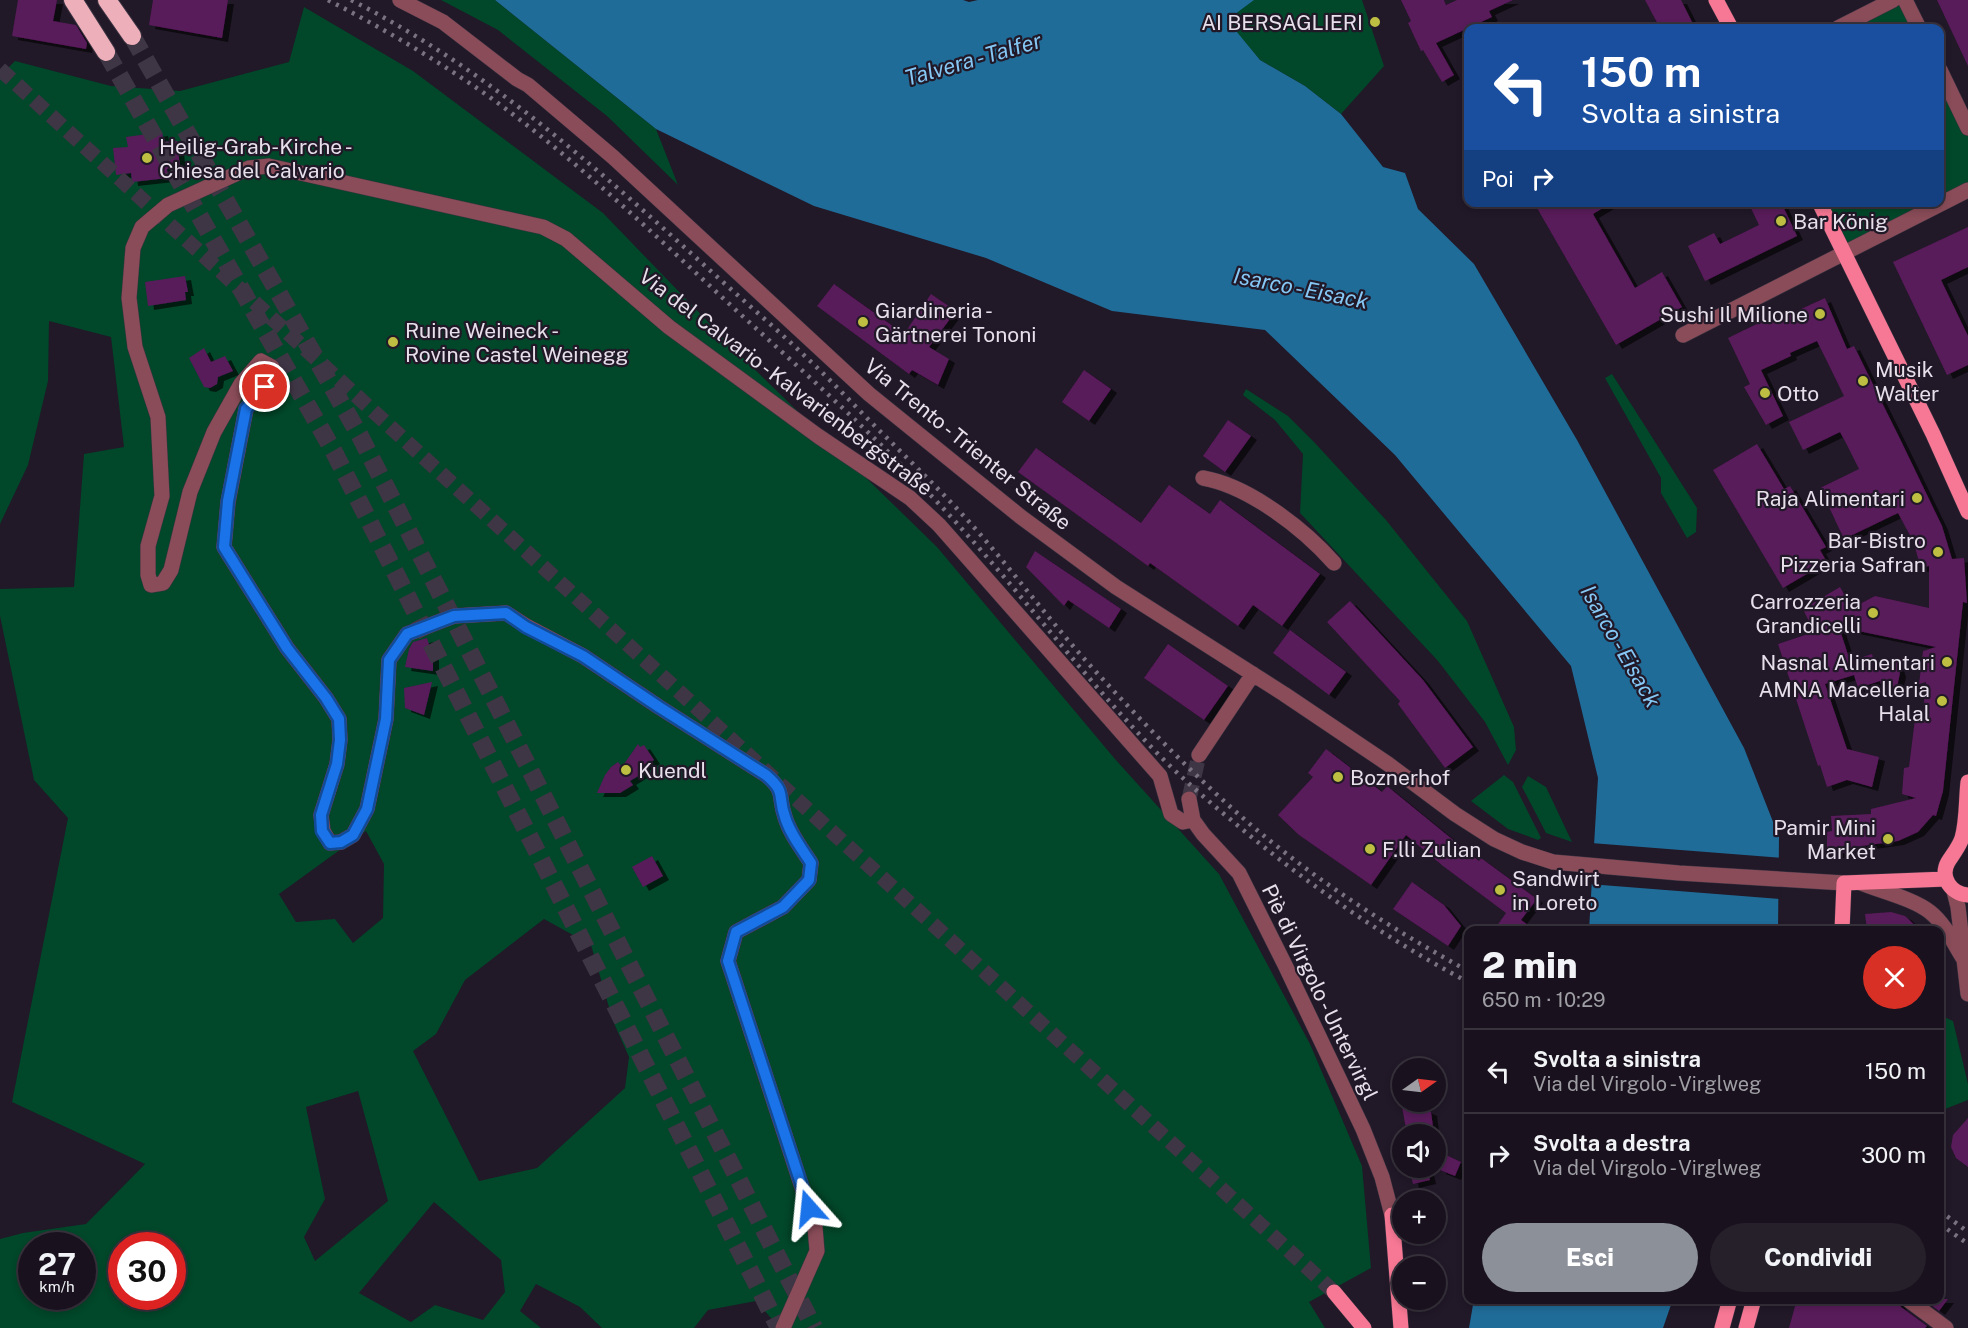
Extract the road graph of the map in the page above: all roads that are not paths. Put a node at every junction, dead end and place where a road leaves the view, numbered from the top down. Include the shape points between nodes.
1 (73, 0) edge
2 (107, 0) edge
3 (400, 0) edge
4 (1716, 0) edge
5 (1893, 0) edge
6 (1905, 0) edge
7 (1729, 24) edge
8 (1846, 24) edge
9 (1917, 24) edge
10 (132, 36) tunnel mouth
11 (106, 52) tunnel mouth
12 (1944, 78) edge
13 (1968, 128) edge
14 (1968, 190) edge
15 (1944, 202) edge
16 (1822, 207) edge
17 (1934, 207) edge
18 (1844, 252) junction
19 (1683, 335) dead end
20 (1203, 478) dead end
21 (1968, 512) edge
22 (1334, 563) dead end
23 (1253, 674) junction
24 (1199, 755) tunnel mouth
25 (1968, 782) edge
26 (1189, 799) tunnel mouth
27 (1193, 820) junction
28 (1961, 853) edge
29 (1844, 883) junction
30 (1862, 883) junction
31 (1956, 888) edge
32 (1842, 926) edge
33 (1943, 926) edge
34 (1944, 928) edge
35 (1963, 958) junction
36 (1968, 994) edge
37 (1392, 1215) edge
38 (1394, 1244) edge
39 (1334, 1292) tunnel mouth
40 (1729, 1304) edge
41 (1753, 1304) edge
42 (1914, 1304) edge
43 (783, 1328) edge
44 (1364, 1328) edge
45 (1401, 1328) edge
46 (1722, 1328) edge
47 (1746, 1328) edge
48 (1946, 1328) edge

1 - 11 highway
2 - 10 highway
3 - 23 street, Via Trento - Trienter Straße via 443,22 528,85 613,157 869,394 1012,510 1116,587
4 - 7 main road
5 - 8 street
6 - 9 street
12 - 13 street
14 - 15 street
16 - 18 main road
17 - 18 street
18 - 19 street
18 - 21 main road
20 - 22 street via 1266,506 1293,524
23 - 24 street
23 - 29 street, Via Trento - Trienter Straße via 1455,814 1522,852 1572,864
25 - 28 main road
26 - 27 street, Piè di Virgolo - Untervirgl
27 - 37 street, Piè di Virgolo - Untervirgl via 1239,873 1286,965 1363,1129
27 - 43 street, Via del Calvario - Kalvarienbergstraße via 1183,822 1171,814 1160,776 939,525 910,498 669,327 566,239 543,227 268,166 249,168 198,189 168,205 142,227 133,248 129,298 135,347 158,417 162,496 148,546 151,585 163,583 171,570 190,492 214,432 241,384 261,361 272,367 272,378 246,409 228,501 224,547 287,648 339,719 337,764 321,815 322,831 330,843 353,835 367,809 386,719 389,660 407,634 454,616 506,613 583,656 778,786 784,817 811,863 809,880 783,907 736,932 728,961 815,1227 817,1251
28 - 31 main road via 1948,861 1945,869
29 - 30 main road
29 - 32 main road
30 - 31 main road
30 - 33 street via 1916,904
31 - 35 street
34 - 35 street
35 - 36 street
38 - 45 main road
39 - 44 main road
40 - 46 main road
41 - 47 main road
42 - 48 street

